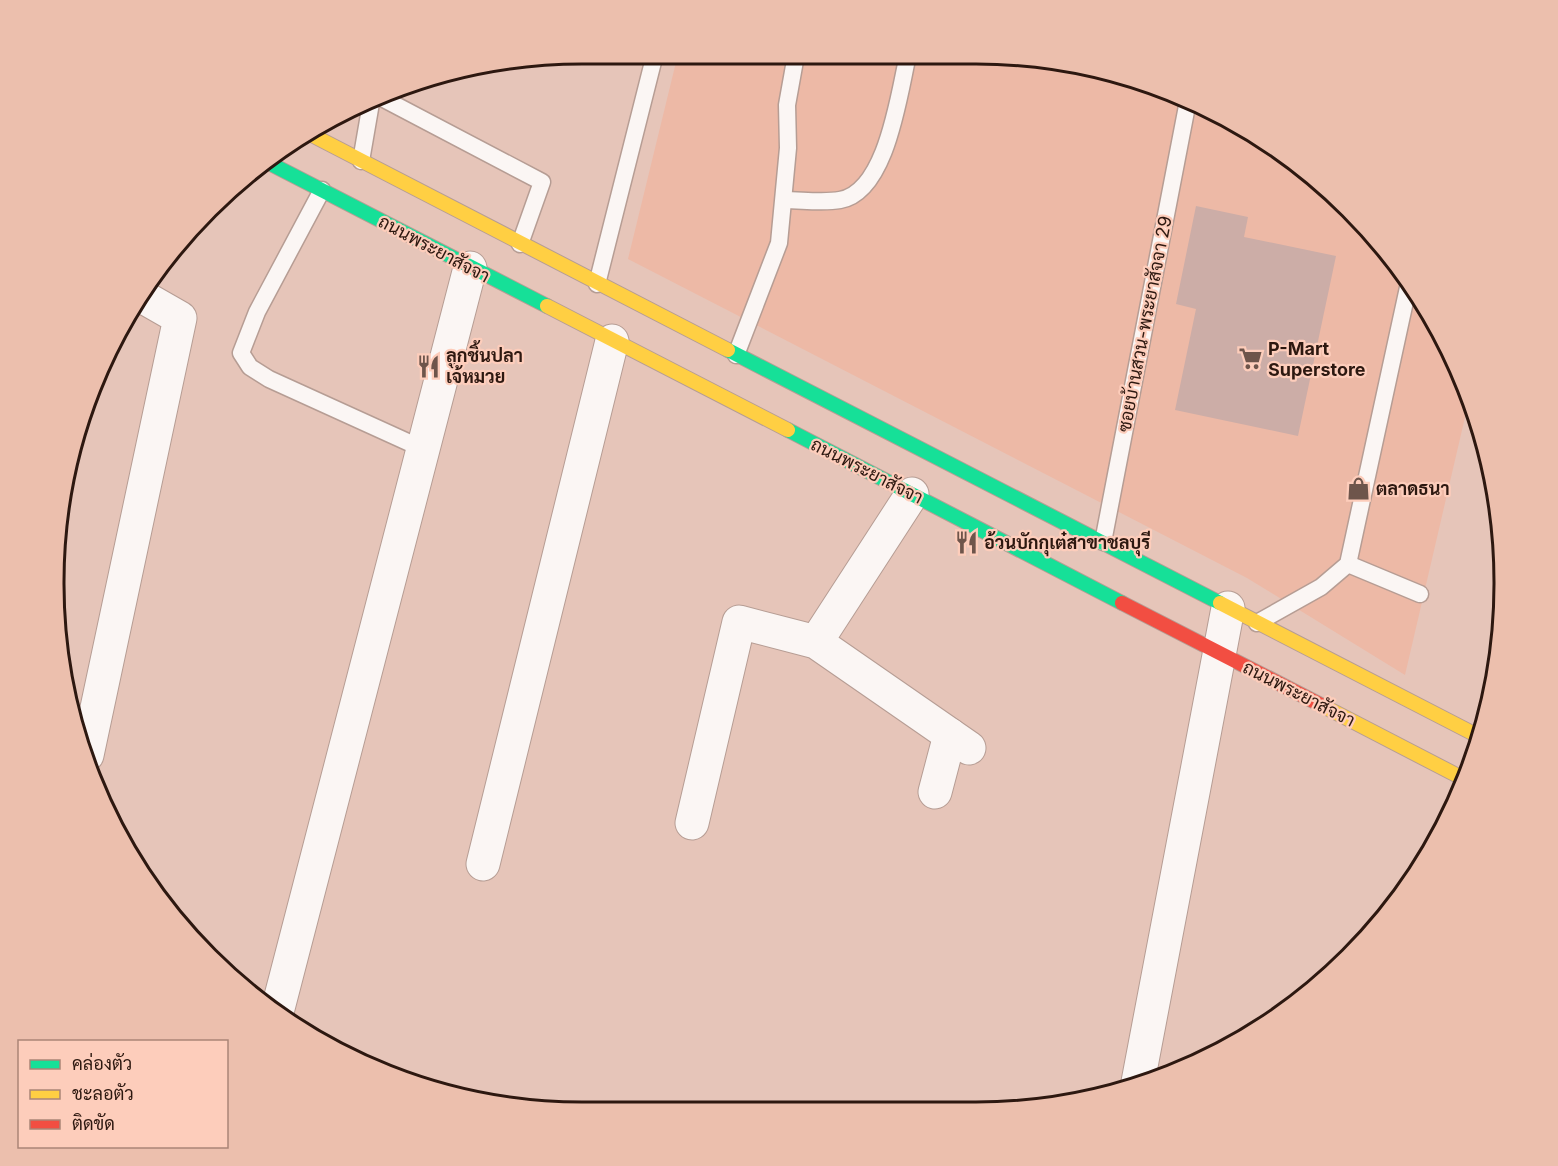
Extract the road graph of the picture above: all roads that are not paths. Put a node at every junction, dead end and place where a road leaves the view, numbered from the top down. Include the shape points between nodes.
1 (652, 64) edge
2 (794, 64) edge
3 (906, 64) edge
4 (389, 103) edge
5 (1187, 110) edge
6 (370, 111) edge
7 (318, 138) edge
8 (361, 161) junction
9 (275, 166) edge
10 (322, 190) junction
11 (784, 200) junction
12 (520, 244) junction
13 (470, 268) junction
14 (597, 284) junction
15 (1406, 294) edge
16 (149, 300) edge
17 (612, 341) junction
18 (736, 355) junction
19 (423, 449) junction
20 (912, 494) junction
21 (1103, 542) junction
22 (1348, 564) junction
23 (1420, 594) dead end
24 (1228, 608) junction
25 (1257, 623) junction
26 (816, 642) junction
27 (1220, 653) junction
28 (1471, 733) edge
29 (90, 742) edge
30 (1456, 775) edge
31 (935, 792) dead end
32 (692, 823) dead end
33 (483, 864) dead end
34 (279, 1003) edge
35 (1139, 1075) edge

1 - 14 lane
2 - 11 lane via 787,105
3 - 11 lane via 887,147 860,190 842,200
4 - 12 lane via 542,182
5 - 21 lane, ซอยบ้านสวน-พระยาสัจจา 29
6 - 8 lane
7 - 8 main road
8 - 12 main road
9 - 10 main road, ถนนพระยาสัจจา
10 - 13 main road, ถนนพระยาสัจจา
10 - 19 lane via 257,312 241,353 250,367 269,379
11 - 18 lane via 779,243
12 - 14 main road
13 - 17 main road, ถนนพระยาสัจจา
13 - 19 street
14 - 18 main road
15 - 22 lane
16 - 29 street via 180,318
17 - 20 main road, ถนนพระยาสัจจา
17 - 33 street
18 - 21 main road
19 - 34 street
20 - 26 street
20 - 27 main road, ถนนพระยาสัจจา
21 - 24 main road
22 - 23 lane
22 - 25 lane via 1321,586
24 - 25 main road
24 - 27 street
25 - 28 main road
26 - 31 street via 959,742
26 - 32 street via 739,622
27 - 30 main road, ถนนพระยาสัจจา
27 - 35 street

